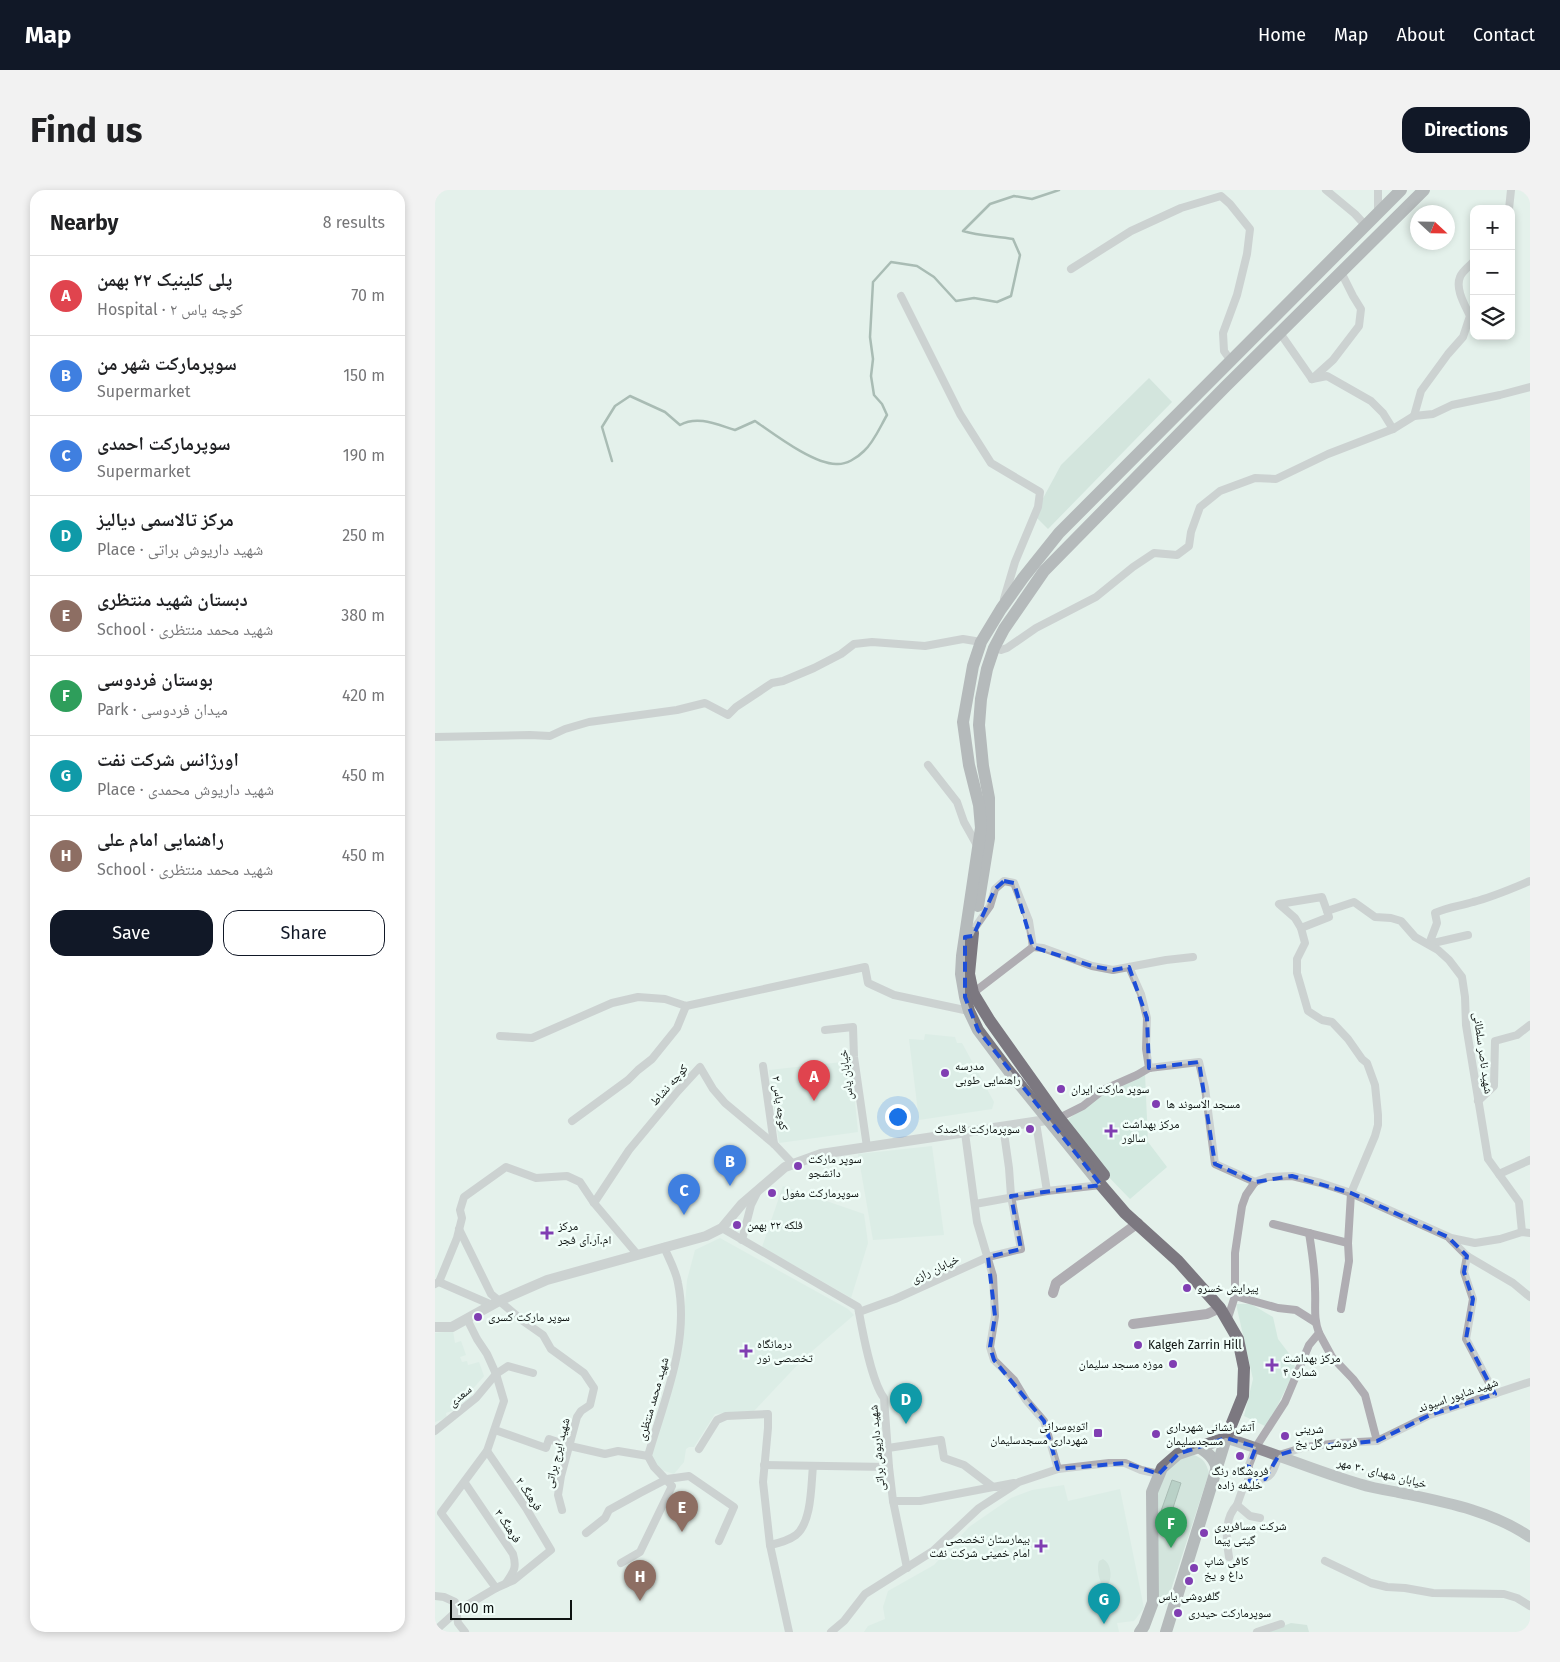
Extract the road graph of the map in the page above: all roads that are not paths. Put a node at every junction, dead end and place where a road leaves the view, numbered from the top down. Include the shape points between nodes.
1 (1326, 190) edge
2 (1378, 190) edge
3 (1401, 190) edge
4 (1424, 190) edge
5 (1511, 190) edge
6 (1509, 205) edge
7 (1378, 214) junction
8 (1366, 226) junction
9 (1470, 265) edge
10 (1071, 269) dead end
11 (1341, 272) junction
12 (901, 296) dead end
13 (1280, 333) junction
14 (1470, 335) edge
15 (1463, 337) junction
16 (1231, 361) junction
17 (1312, 379) junction
18 (1530, 387) edge
19 (1414, 416) junction
20 (1393, 428) junction
21 (1001, 609) junction
22 (981, 642) junction
23 (994, 648) junction
24 (435, 737) edge
25 (928, 765) dead end
26 (978, 847) junction
27 (1530, 881) edge
28 (1327, 911) junction
29 (1301, 928) junction
30 (970, 934) junction
31 (1468, 935) dead end
32 (1429, 944) junction
33 (1033, 947) junction
34 (1193, 958) dead end
35 (1129, 967) junction
36 (973, 993) junction
37 (686, 1006) junction
38 (969, 1011) junction
39 (990, 1021) junction
40 (1530, 1025) edge
41 (825, 1030) dead end
42 (978, 1030) junction
43 (500, 1036) dead end
44 (763, 1066) dead end
45 (1149, 1068) junction
46 (1478, 1101) junction
47 (1048, 1120) junction
48 (572, 1121) dead end
49 (1003, 1126) junction
50 (965, 1133) junction
51 (774, 1144) junction
52 (867, 1147) junction
53 (1530, 1160) edge
54 (793, 1164) junction
55 (1499, 1174) junction
56 (1255, 1182) junction
57 (1101, 1185) junction
58 (759, 1187) junction
59 (1047, 1191) junction
60 (1351, 1193) junction
61 (1011, 1196) junction
62 (594, 1203) junction
63 (975, 1204) junction
64 (1139, 1224) junction
65 (1273, 1224) dead end
66 (722, 1228) junction
67 (459, 1229) junction
68 (1526, 1232) edge
69 (1309, 1233) junction
70 (1448, 1237) junction
71 (742, 1240) junction
72 (1348, 1243) junction
73 (664, 1247) junction
74 (637, 1254) junction
75 (989, 1256) junction
76 (1467, 1256) junction
77 (437, 1283) edge
78 (1053, 1293) dead end
79 (1235, 1296) junction
80 (1530, 1297) edge
81 (496, 1303) junction
82 (1220, 1308) junction
83 (1341, 1309) dead end
84 (859, 1312) junction
85 (467, 1319) junction
86 (1227, 1321) junction
87 (1315, 1322) junction
88 (1133, 1324) dead end
89 (435, 1327) edge
90 (1319, 1333) junction
91 (533, 1373) dead end
92 (496, 1374) junction
93 (1530, 1382) edge
94 (1495, 1394) junction
95 (495, 1430) junction
96 (435, 1431) edge
97 (1227, 1438) junction
98 (1377, 1441) junction
99 (570, 1446) junction
100 (1199, 1447) junction
101 (1257, 1447) junction
102 (888, 1448) junction
103 (699, 1449) dead end
104 (487, 1451) junction
105 (1279, 1455) junction
106 (648, 1456) junction
107 (764, 1465) junction
108 (813, 1466) junction
109 (889, 1467) junction
110 (1058, 1468) junction
111 (1217, 1471) junction
112 (1159, 1474) junction
113 (667, 1479) junction
114 (1248, 1481) junction
115 (1019, 1482) junction
116 (465, 1483) junction
117 (997, 1487) junction
118 (893, 1501) junction
119 (1237, 1505) junction
120 (562, 1510) dead end
121 (1260, 1518) dead end
122 (586, 1532) dead end
123 (1530, 1538) edge
124 (719, 1541) dead end
125 (770, 1545) junction
126 (1229, 1557) dead end
127 (1325, 1561) dead end
128 (621, 1563) dead end
129 (907, 1568) junction
130 (505, 1585) junction
131 (496, 1588) junction
132 (435, 1596) edge
133 (1530, 1606) edge
134 (457, 1611) junction
135 (1281, 1624) dead end
136 (1142, 1629) edge
137 (435, 1631) edge
138 (465, 1632) edge
139 (789, 1632) edge
140 (831, 1632) edge
141 (1165, 1632) edge
142 (1257, 1632) edge

1 - 8 street
2 - 7 street
3 - 7 main road
4 - 11 main road
5 - 6 street
7 - 8 main road
8 - 16 main road
9 - 15 street via 1460,276 1459,284 1470,316
10 - 16 street via 1131,231 1181,208 1221,196 1249,229 1247,254 1237,295 1223,333 1225,351
11 - 13 main road
11 - 17 street via 1361,309 1359,326 1333,360
12 - 21 street via 960,414 991,463 1040,492 1038,507 1015,562
13 - 17 street
13 - 23 main road via 1043,571
14 - 15 street
15 - 19 street via 1421,391
16 - 21 main road via 1059,533
17 - 20 street via 1327,376 1349,391 1360,394 1371,401
18 - 19 street via 1452,405 1433,414
19 - 20 street
20 - 23 street via 1276,479 1255,478 1220,491 1200,507 1189,546 1177,555 1154,553 1096,597 1041,625 1007,648
21 - 22 main road
22 - 23 main road
22 - 24 street via 963,639 925,646 855,644 813,668 772,683 728,715 705,703 589,722 550,736
22 - 26 main road via 973,666 963,722 979,805 981,828
23 - 30 main road via 981,699 979,725 989,798 989,838
25 - 26 street via 957,802
26 - 30 main road
27 - 32 street via 1435,913 1437,923
28 - 29 street via 1329,917
28 - 29 street via 1321,898 1279,904
28 - 32 street, شهید ناصر سلطانی via 1354,902 1375,917 1401,921 1415,937
29 - 60 street via 1305,943 1297,959 1297,973 1309,1011 1322,1020 1332,1022 1348,1039 1367,1063 1375,1086 1378,1125
30 - 33 street via 990,906 995,889 1004,881 1014,883 1029,921
30 - 36 main road via 969,974
30 - 38 main road via 961,974
31 - 32 street
32 - 46 street, شهید ناصر سلطانی via 1449,960 1462,977
33 - 35 street via 1092,966 1113,970
33 - 36 street
34 - 35 street
35 - 45 street via 1147,1018
36 - 39 main road
37 - 38 street via 865,967 868,983 894,995
37 - 43 street via 665,999 638,997 612,1003 532,1038
37 - 48 street via 677,1028 652,1059
38 - 42 main road
39 - 42 main road
39 - 47 main road
40 - 46 street via 1517,1035 1495,1041 1494,1086
41 - 52 street, خیابان یاس via 853,1027
42 - 47 main road
44 - 51 street, کوچه یاس ۲
45 - 47 street via 1103,1090 1083,1106
45 - 56 street via 1199,1062 1215,1164
46 - 55 street, شهید ناصر سلطانی via 1488,1159
47 - 49 street
47 - 57 main road
47 - 59 street
47 - 64 main road via 1132,1209
49 - 50 street
49 - 61 street
50 - 52 street
50 - 63 street
51 - 54 street, کوچه نشاط
51 - 62 street, کوچه نشاط via 725,1103 700,1067 629,1150
52 - 54 street via 821,1154
53 - 55 street
54 - 58 street
55 - 68 street, شهید ناصر سلطانی via 1519,1202
56 - 60 street via 1268,1177 1292,1176
56 - 79 street via 1246,1195 1239,1216
57 - 59 street
57 - 64 main road
58 - 66 street
58 - 71 street
59 - 61 street
60 - 70 street
60 - 72 street
61 - 63 street
61 - 75 street, خیابان رازی via 1021,1249
62 - 67 street via 580,1182 567,1176 536,1178 506,1166 464,1197
62 - 74 street
63 - 75 street via 977,1222
64 - 78 street via 1056,1284
64 - 82 main road
65 - 69 street
66 - 71 street
66 - 73 street via 706,1236
67 - 77 street
67 - 81 street
68 - 70 street via 1475,1243
69 - 72 street
69 - 87 street
70 - 76 street
71 - 84 street via 858,1307
72 - 83 street via 1349,1261
73 - 74 street
73 - 106 street, شهید محمد منتظری via 678,1282 682,1316 673,1376
74 - 81 street via 547,1280
75 - 84 street, خیابان رازی
75 - 110 street via 995,1306 990,1347 994,1360 1014,1380 1044,1421
76 - 80 street
76 - 94 street via 1465,1272 1473,1299 1466,1339
77 - 81 street
79 - 86 street
79 - 87 street via 1296,1310
81 - 85 street
81 - 99 street, شهید ایرج براتی via 543,1335 551,1349 584,1372 594,1388 590,1405 577,1417
82 - 86 main road
82 - 88 street via 1207,1314
84 - 102 street, شهید داریوش براتی via 874,1375 884,1398
85 - 89 street via 452,1327
85 - 92 street
86 - 97 main road via 1238,1339 1244,1368 1243,1396
87 - 90 street
90 - 98 street via 1332,1357 1365,1395
90 - 101 street via 1309,1345 1285,1402
91 - 92 street via 508,1366
92 - 95 street via 504,1401
92 - 96 street, سعدی via 477,1398
93 - 94 street, شهید شاپور اسیوند
94 - 98 street, شهید شاپور اسیوند via 1430,1415
95 - 99 street via 546,1448 549,1439
95 - 104 street
97 - 100 main road
97 - 101 main road, خیابان شهدای ۳۰ مهر
97 - 111 main road
98 - 105 street, شهید شاپور اسیوند via 1305,1447
99 - 106 street via 605,1454 618,1451
99 - 120 street, شهید ایرج براتی via 558,1495
100 - 111 main road via 1214,1461
100 - 112 main road via 1178,1454
101 - 105 main road, خیابان شهدای ۳۰ مهر
101 - 114 street via 1249,1465
102 - 109 street, شهید داریوش براتی
102 - 117 street via 941,1440 944,1458 963,1465
103 - 107 street via 717,1420 726,1416 768,1414
104 - 116 street
104 - 130 street, فرهنگ ۲ via 551,1550
105 - 114 street via 1272,1473 1265,1479
105 - 123 main road, خیابان شهدای ۳۰ مهر via 1362,1485 1483,1512
106 - 113 street, شهید محمد منتظری
107 - 108 street
107 - 125 street
108 - 109 street
108 - 125 street via 808,1511 803,1524 791,1538
109 - 118 street, شهید داریوش براتی
110 - 112 street via 1125,1463
110 - 115 street
111 - 141 main road
112 - 136 main road via 1152,1492 1153,1602
113 - 122 street via 609,1510 605,1518
113 - 124 street via 689,1476 734,1507
113 - 128 street via 672,1486 640,1552
114 - 119 street
115 - 117 street, شهید داریوش براتی
115 - 129 street via 979,1508 933,1551
116 - 130 street, فرهنگ ۳ via 513,1554 515,1568
116 - 131 street via 441,1513
117 - 118 street, شهید داریوش براتی via 920,1501
118 - 129 street
119 - 121 street via 1251,1516
119 - 126 street via 1226,1537
125 - 139 street
127 - 133 street via 1387,1587 1433,1593 1504,1594
129 - 140 street via 865,1594
130 - 131 street
131 - 134 street
132 - 134 street via 444,1596 455,1602
134 - 137 street
134 - 138 street via 458,1623
135 - 142 street
136 - 141 main road

